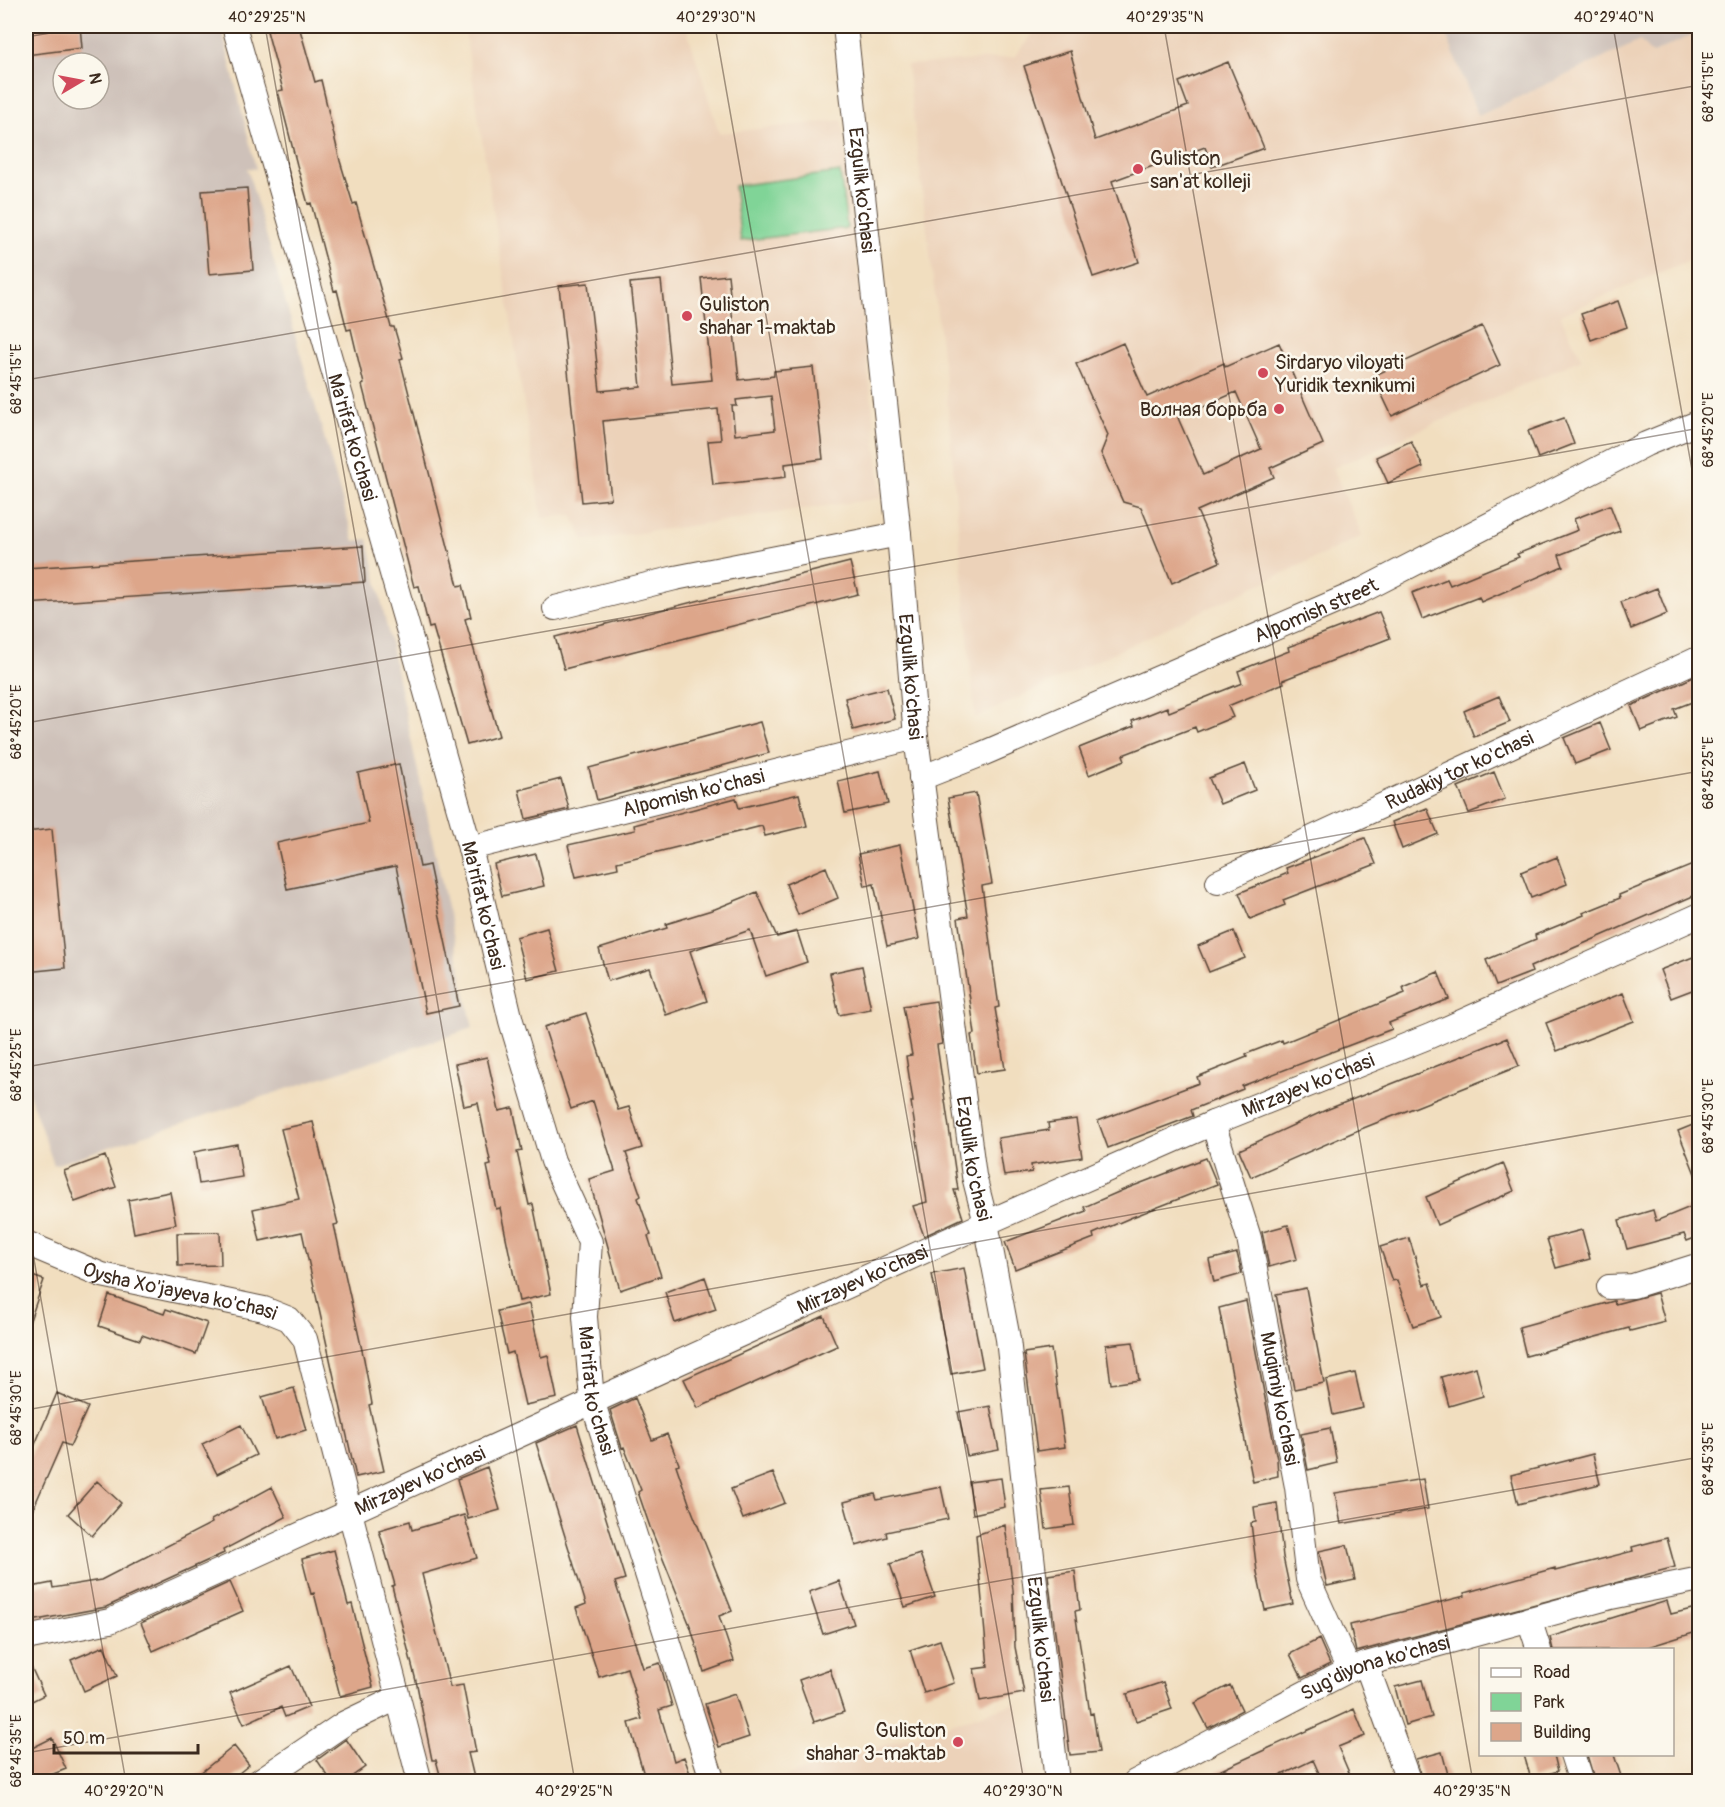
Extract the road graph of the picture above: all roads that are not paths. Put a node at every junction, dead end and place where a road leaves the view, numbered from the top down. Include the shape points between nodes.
1 (234, 26) edge
2 (845, 26) edge
3 (1700, 422) edge
4 (899, 534) junction
5 (555, 608) dead end
6 (1700, 658) edge
7 (916, 737) junction
8 (921, 778) junction
9 (470, 848) junction
10 (1218, 882) dead end
11 (1700, 915) edge
12 (1213, 1123) junction
13 (986, 1223) junction
14 (26, 1243) edge
15 (1700, 1265) edge
16 (1609, 1287) dead end
17 (592, 1400) junction
18 (348, 1511) junction
19 (1700, 1579) edge
20 (1529, 1619) junction
21 (26, 1638) edge
22 (1538, 1648) edge
23 (1357, 1667) junction
24 (397, 1698) junction
25 (1572, 1756) edge
26 (258, 1782) edge
27 (420, 1782) edge
28 (713, 1782) edge
29 (1057, 1782) edge
30 (1136, 1782) edge
31 (1409, 1782) edge
32 (1581, 1782) edge

1 - 9 street, Ma'rifat ko'chasi
2 - 4 street, Ezgulik ko'chasi
3 - 8 street, Alpomish street via 1646,444 1361,591
4 - 5 street via 675,578
4 - 7 street, Ezgulik ko'chasi
6 - 10 street, Rudakiy tor ko'chasi
7 - 8 street, Ezgulik ko'chasi
7 - 9 street, Alpomish ko'chasi
8 - 13 street, Ezgulik ko'chasi via 974,1176
9 - 17 street, Ma'rifat ko'chasi via 511,1021 553,1161 590,1242 585,1317
11 - 12 street, Mirzayev ko'chasi via 1430,1036
12 - 13 street, Mirzayev ko'chasi
12 - 23 street, Muqimiy ko'chasi via 1249,1238 1297,1487 1308,1580
13 - 17 street, Mirzayev ko'chasi
13 - 29 street, Ezgulik ko'chasi via 1008,1339
14 - 18 street, Oysha Xo'jayeva ko'chasi via 102,1275 264,1309 289,1319 305,1339
15 - 16 street via 1633,1286
17 - 18 street, Mirzayev ko'chasi
17 - 28 street, Ma'rifat ko'chasi
18 - 21 street, Mirzayev ko'chasi via 110,1621
18 - 24 street, Oysha Xo'jayeva ko'chasi
19 - 20 street, Sug'diyona ko'chasi
20 - 22 street
20 - 23 street, Sug'diyona ko'chasi
23 - 30 street, Sug'diyona ko'chasi
23 - 31 street, Muqimiy ko'chasi
24 - 26 street via 345,1723
24 - 27 street, Oysha Xo'jayeva ko'chasi
25 - 32 street

